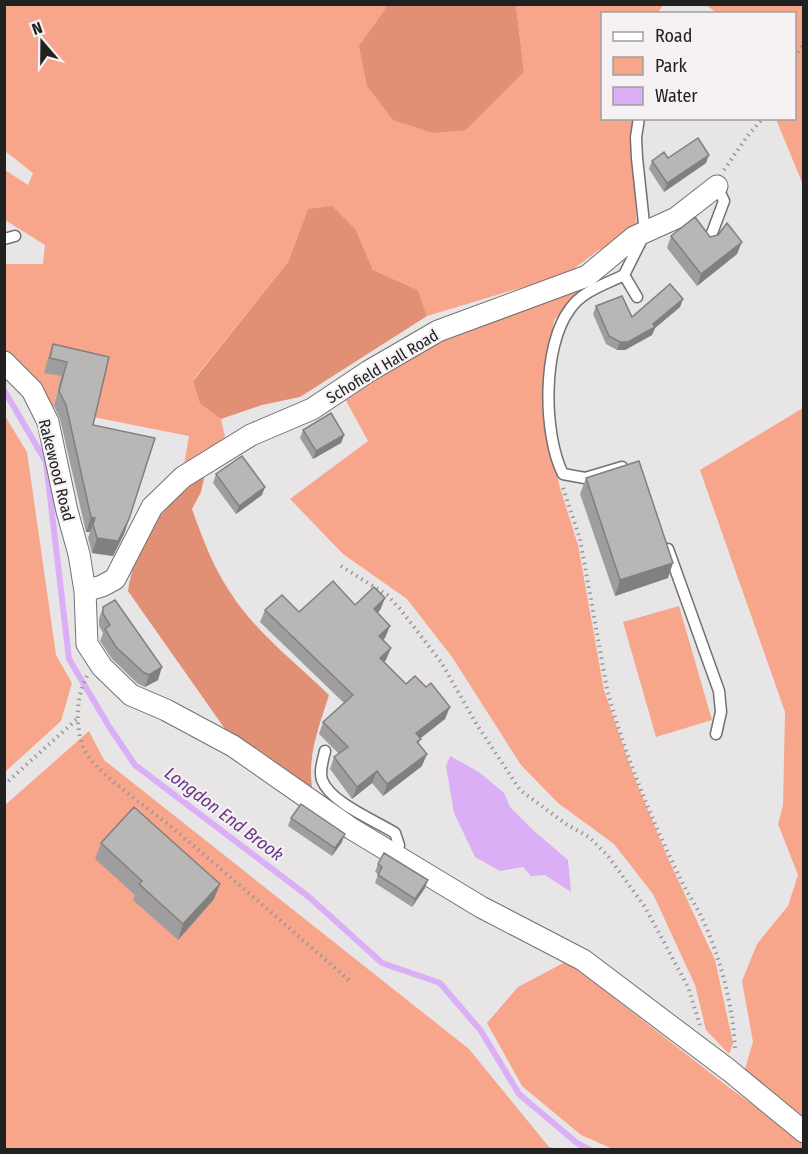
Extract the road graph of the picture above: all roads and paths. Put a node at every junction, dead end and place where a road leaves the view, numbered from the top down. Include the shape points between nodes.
1 (639, 120) edge
2 (762, 120) edge
3 (717, 186) junction
4 (645, 233) junction
5 (709, 242) edge
6 (624, 274) junction
7 (637, 297) dead end
8 (4, 363) edge
9 (556, 460) junction
10 (632, 467) edge
11 (665, 540) edge
12 (341, 566) dead end
13 (85, 591) junction
14 (92, 667) dead end
15 (77, 718) junction
16 (716, 734) dead end
17 (325, 752) dead end
18 (4, 786) edge
19 (397, 854) junction
20 (350, 981) dead end
21 (694, 1045) junction
22 (730, 1071) junction
23 (804, 1132) edge

1 - 4 lane via 637,158
2 - 3 path via 722,173
3 - 4 street, Schofield Hall Road via 676,218
3 - 5 lane via 724,201
4 - 6 lane
4 - 13 street, Schofield Hall Road via 634,237 587,276 438,331 312,409 251,435 183,477 152,507 115,579
6 - 7 lane
6 - 9 lane via 578,300 569,309 558,334 550,367 548,419
8 - 13 street, Rakewood Road via 32,390 48,422
9 - 10 lane via 563,474 585,478 626,465
9 - 22 path via 580,539 613,711 657,826 718,957 735,1037 735,1062
11 - 16 lane via 719,691 721,712
12 - 21 path via 387,595 400,609 441,662 520,790 589,837 608,856 645,908 688,987 700,1025
13 - 19 street, Rakewood Road via 87,644 102,667 131,695 233,746 352,829
14 - 15 path via 80,689
15 - 18 path
15 - 20 path via 83,749 102,773 168,824
17 - 19 lane via 322,779 329,790 395,833
19 - 21 street, Rakewood Road via 482,907 583,960
21 - 22 street, Rakewood Road
22 - 23 street, Rakewood Road

